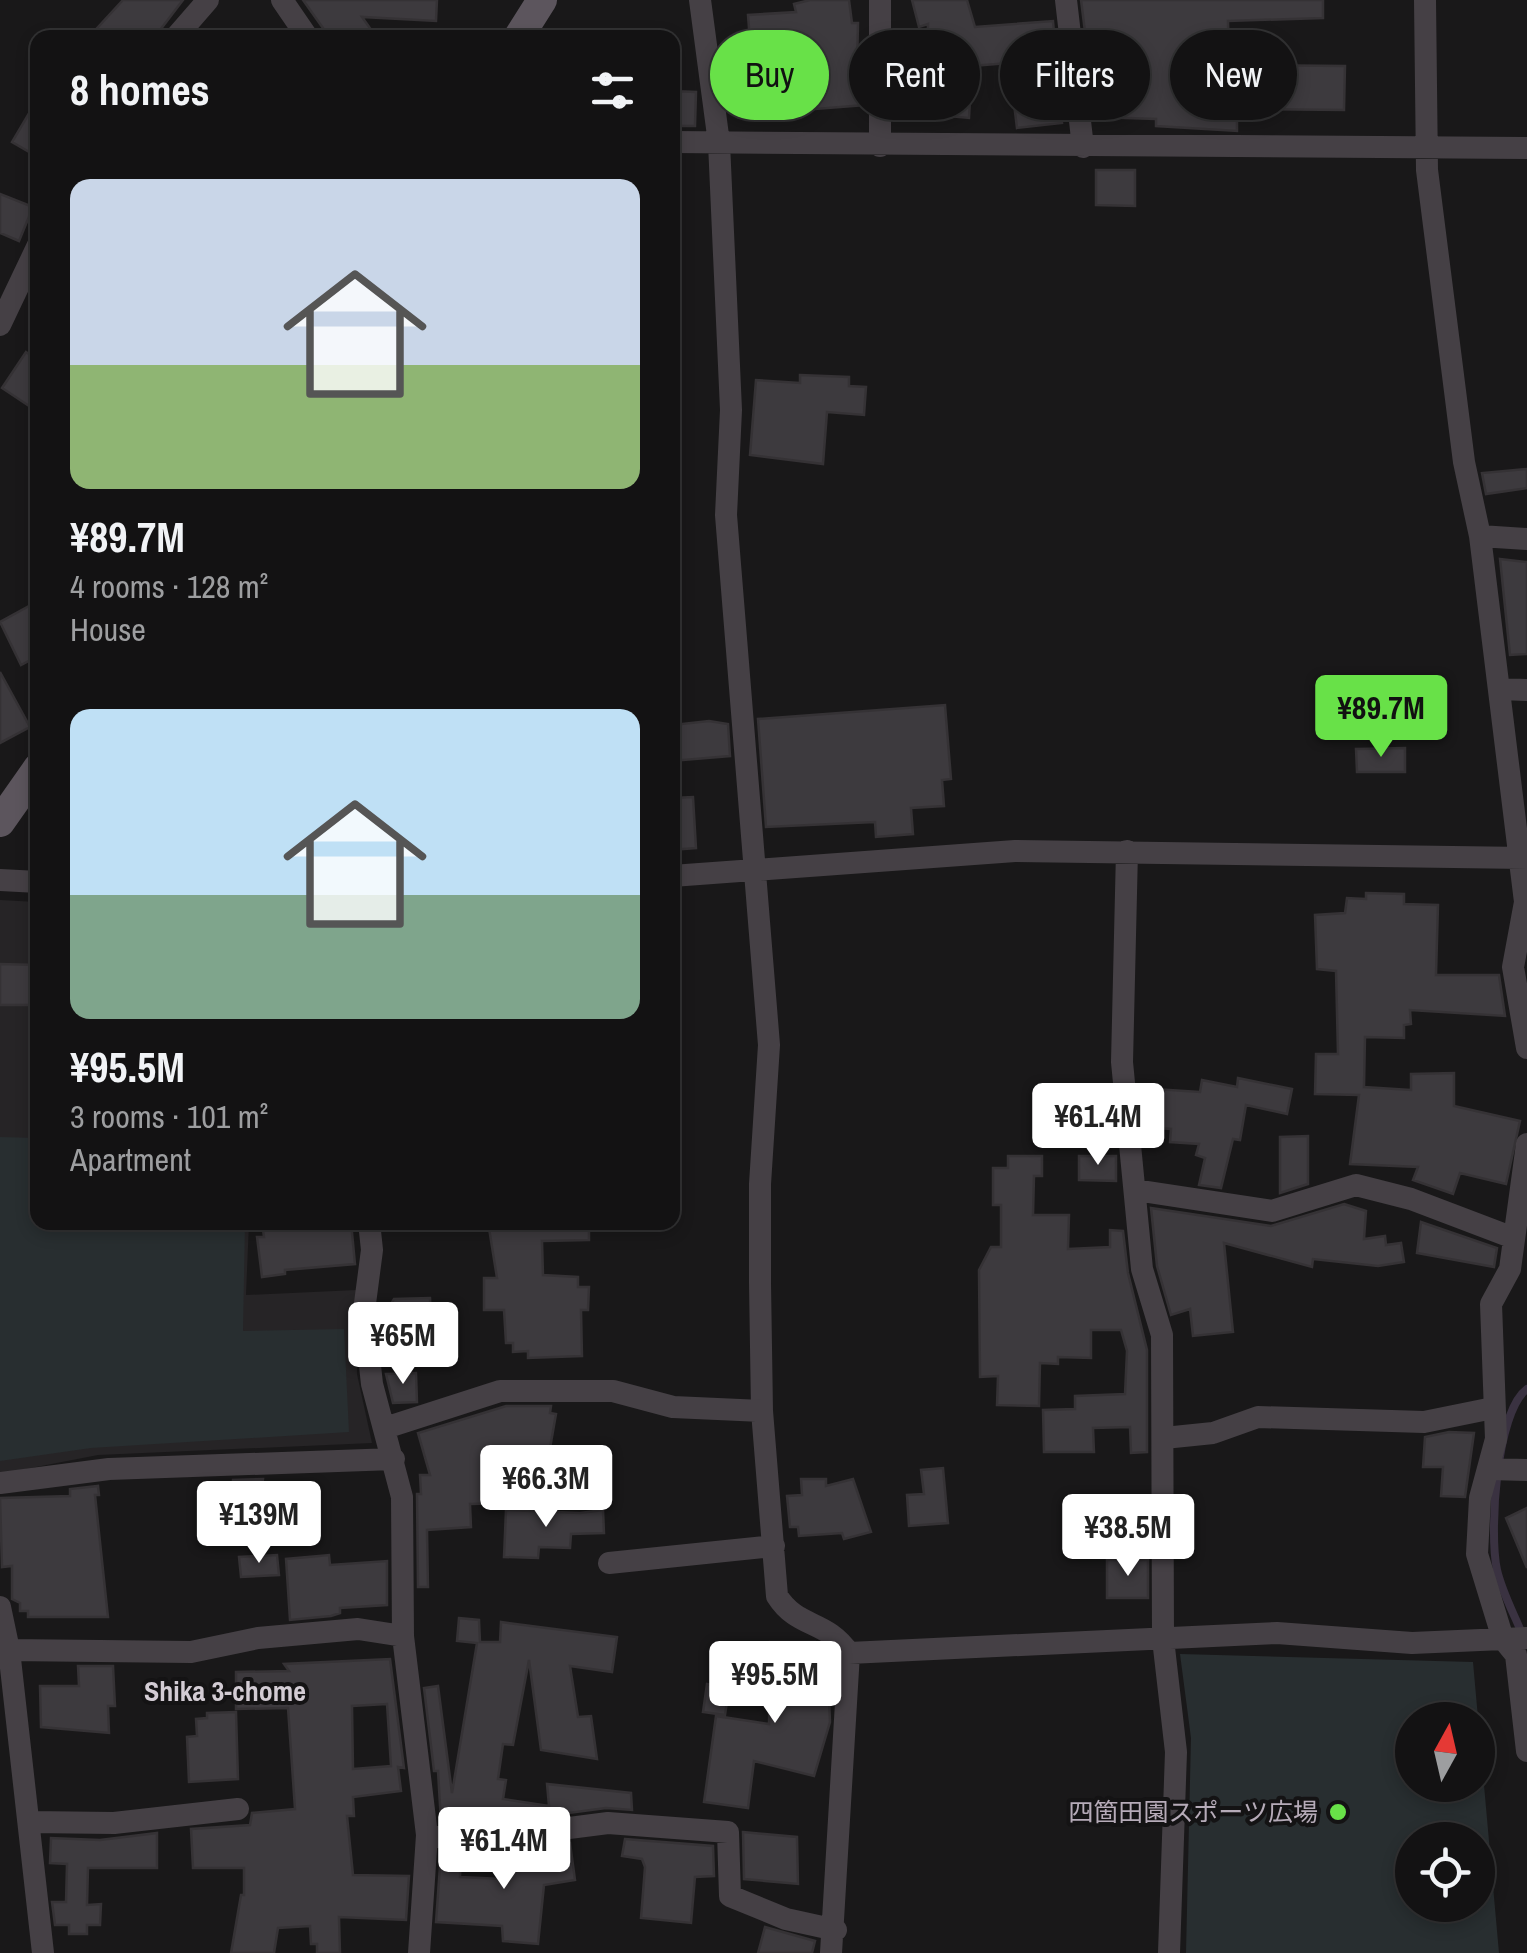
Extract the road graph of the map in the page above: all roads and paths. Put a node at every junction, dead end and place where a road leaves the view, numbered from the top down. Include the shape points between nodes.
1 (208, 0) edge
2 (282, 0) edge
3 (542, 0) edge
4 (700, 0) edge
5 (880, 0) edge
6 (1066, 0) edge
7 (1425, 0) edge
8 (182, 30) edge
9 (303, 30) edge
10 (523, 30) edge
11 (680, 142) edge
12 (720, 143) junction
13 (880, 146) junction
14 (1083, 148) junction
15 (1527, 148) edge
16 (1426, 151) junction
17 (30, 262) edge
18 (17, 288) junction
19 (30, 298) edge
20 (0, 325) edge
21 (1480, 536) junction
22 (1527, 539) edge
23 (1500, 689) junction
24 (1527, 690) edge
25 (30, 779) edge
26 (0, 822) edge
27 (1127, 851) junction
28 (1523, 858) edge
29 (756, 867) junction
30 (680, 875) edge
31 (0, 880) edge
32 (30, 882) edge
33 (1527, 1048) edge
34 (1527, 1144) edge
35 (1135, 1190) junction
36 (370, 1230) edge
37 (1511, 1237) junction
38 (1493, 1408) junction
39 (762, 1411) junction
40 (385, 1428) junction
41 (1164, 1438) junction
42 (394, 1458) junction
43 (1490, 1469) junction
44 (1526, 1470) edge
45 (0, 1483) edge
46 (774, 1546) junction
47 (608, 1563) dead end
48 (0, 1608) edge
49 (403, 1636) junction
50 (1515, 1638) edge
51 (1164, 1639) junction
52 (10, 1650) junction
53 (849, 1653) junction
54 (1527, 1750) edge
55 (238, 1809) dead end
56 (30, 1822) junction
57 (428, 1835) junction
58 (834, 1942) edge
59 (42, 1953) edge
60 (420, 1953) edge
61 (1169, 1953) edge

1 - 8 street
2 - 9 street
3 - 10 main road
4 - 12 street
5 - 13 street
6 - 14 street
7 - 16 street
11 - 12 street
12 - 13 street
12 - 29 street via 732,410 726,515
13 - 14 street
14 - 16 street
15 - 16 street
16 - 21 street via 1464,462
17 - 18 street
18 - 19 street
18 - 20 street
21 - 22 street
21 - 23 street
23 - 24 street
23 - 28 street
25 - 26 main road
27 - 28 street
27 - 29 street via 1015,850
27 - 35 street via 1122,1062
28 - 33 street via 1525,902 1513,967
29 - 30 street
29 - 39 street via 769,1045 760,1184
31 - 32 street
34 - 37 street
35 - 37 street via 1272,1211 1356,1186
35 - 41 street via 1142,1270 1162,1335
36 - 40 street via 364,1311 372,1384
37 - 38 street via 1510,1269 1490,1304
38 - 41 street via 1424,1422 1258,1417 1213,1433
38 - 43 street
39 - 40 street via 672,1407 612,1392 500,1391
39 - 46 street
40 - 42 street
41 - 51 street
42 - 45 street via 109,1469
42 - 49 street via 402,1497
43 - 44 street
43 - 50 street via 1480,1498 1476,1554
46 - 47 street
46 - 53 street via 777,1596 788,1614 836,1633
48 - 52 street
49 - 52 street via 358,1629 191,1652
49 - 57 street
50 - 51 street via 1412,1643 1277,1633
50 - 54 street
51 - 53 street
51 - 61 street via 1176,1752
52 - 56 street
53 - 58 street
55 - 56 street via 114,1822
56 - 59 street
57 - 58 street via 468,1840 608,1823 728,1832 730,1896
57 - 60 street

